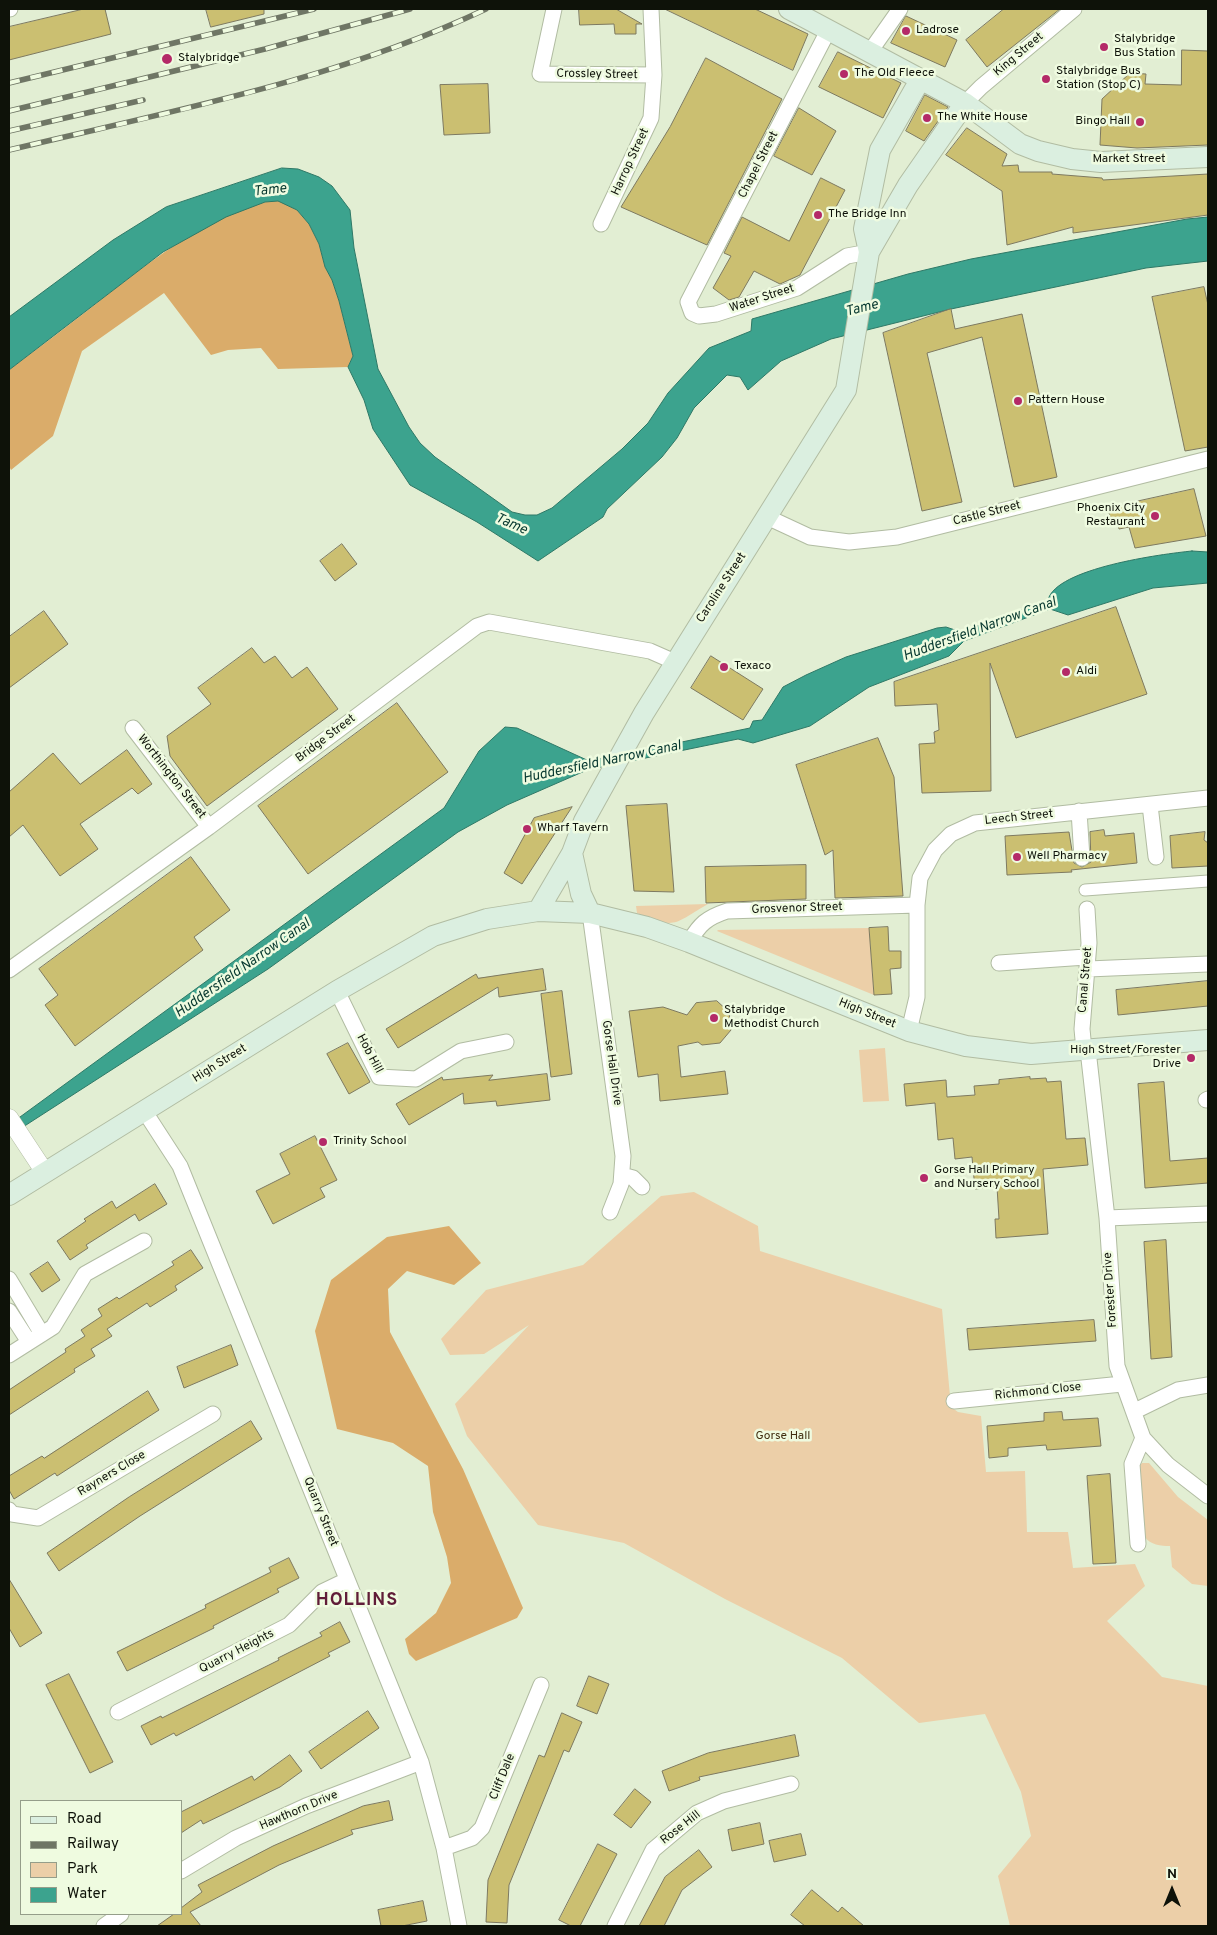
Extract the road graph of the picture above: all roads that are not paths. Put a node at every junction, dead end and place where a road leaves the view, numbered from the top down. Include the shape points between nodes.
1 (554, 9) edge
2 (651, 9) edge
3 (789, 9) edge
4 (900, 9) edge
5 (1074, 9) edge
6 (829, 29) junction
7 (869, 53) junction
8 (654, 76) junction
9 (920, 80) junction
10 (965, 104) junction
11 (1208, 157) edge
12 (601, 224) dead end
13 (869, 252) junction
14 (688, 302) joint
15 (1208, 459) edge
16 (767, 517) junction
17 (675, 662) junction
18 (133, 728) dead end
19 (1208, 798) edge
20 (1150, 805) junction
21 (1079, 811) junction
22 (209, 827) junction
23 (572, 853) junction
24 (1156, 857) dead end
25 (1082, 858) dead end
26 (1208, 881) edge
27 (1085, 890) dead end
28 (917, 905) junction
29 (1087, 909) dead end
30 (538, 911) junction
31 (590, 913) junction
32 (689, 942) junction
33 (999, 963) dead end
34 (1087, 963) junction
35 (1208, 964) edge
36 (9, 970) edge
37 (337, 991) junction
38 (908, 1031) junction
39 (1208, 1040) edge
40 (506, 1042) dead end
41 (1086, 1050) junction
42 (145, 1112) junction
43 (9, 1118) edge
44 (44, 1171) junction
45 (622, 1175) junction
46 (642, 1187) dead end
47 (9, 1195) edge
48 (610, 1212) dead end
49 (1208, 1214) edge
50 (1107, 1218) junction
51 (144, 1241) dead end
52 (9, 1279) edge
53 (9, 1311) edge
54 (42, 1334) junction
55 (28, 1342) junction
56 (9, 1355) edge
57 (1122, 1384) junction
58 (1208, 1385) edge
59 (954, 1401) dead end
60 (1135, 1411) junction
61 (213, 1414) dead end
62 (1143, 1438) junction
63 (1208, 1496) edge
64 (9, 1510) edge
65 (1138, 1544) dead end
66 (348, 1580) junction
67 (541, 1685) dead end
68 (118, 1712) dead end
69 (421, 1762) junction
70 (791, 1784) dead end
71 (444, 1848) junction
72 (182, 1870) edge
73 (120, 1915) edge
74 (104, 1926) edge
75 (458, 1926) edge
76 (614, 1926) edge

1 - 8 street, Crossley Street via 540,74
2 - 8 street, Harrop Street
3 - 6 main road, Market Street
4 - 7 street
5 - 10 street, King Street
6 - 7 main road, Market Street
6 - 14 street, Chapel Street
7 - 9 main road, Market Street
8 - 12 street, Harrop Street via 652,118
9 - 10 main road, Market Street
9 - 13 main road via 880,150 864,229
10 - 11 main road, Market Street via 1020,144 1056,156 1102,162
10 - 13 main road via 908,185
13 - 14 street, Water Street via 847,256 797,288 716,314 699,316 692,313
13 - 16 main road, Caroline Street via 846,390
15 - 16 street, Castle Street via 897,537 849,542 810,537
16 - 17 main road, Caroline Street
17 - 22 street, Bridge Street via 642,650 489,622 477,626
17 - 23 main road, Caroline Street via 584,821
18 - 22 street, Worthington Street
19 - 20 street, Leech Street
20 - 21 street, Leech Street
20 - 24 street
21 - 25 street
21 - 28 street, Leech Street via 975,823 951,834 936,850 920,878
22 - 36 street, Bridge Street
23 - 30 main road, Caroline Street
23 - 31 main road via 580,894
26 - 27 street
28 - 32 street, Grosvenor Street via 726,911 700,924
28 - 38 street, Leech Street via 917,996
29 - 34 street, Canal Street
30 - 31 main road, High Street
30 - 37 main road, High Street via 487,919 433,936
31 - 32 main road, High Street via 647,927
31 - 45 street, Gorse Hall Drive via 624,1156
32 - 38 main road, High Street
33 - 34 street
34 - 35 street
34 - 41 street, Canal Street via 1082,1029
37 - 40 street, Hob Hill via 379,1077 416,1079 461,1051
37 - 42 main road, High Street
38 - 41 main road, High Street via 966,1046 1031,1054
39 - 41 main road, High Street
41 - 50 street, Forester Drive
42 - 44 main road, High Street
42 - 66 street, Quarry Street via 180,1166
43 - 44 street
44 - 47 main road, High Street
45 - 46 street via 633,1178
45 - 48 street, Gorse Hall Drive
49 - 50 street
50 - 57 street, Forester Drive via 1117,1366
51 - 54 street via 84,1274 53,1327
52 - 54 street
53 - 55 street
54 - 55 street
55 - 56 street
57 - 59 street, Richmond Close
57 - 60 street, Forester Drive
58 - 60 street via 1178,1390
60 - 62 street, Forester Drive
61 - 64 street, Rayners Close via 38,1518 12,1514
62 - 63 street, Forester Drive via 1168,1465
62 - 65 street via 1132,1464
66 - 68 street, Quarry Heights via 322,1592 290,1625
66 - 69 street, Quarry Street
67 - 71 street, Cliff Dale via 482,1828 472,1838
69 - 71 street, Quarry Street
69 - 72 street, Hawthorn Drive via 288,1814 236,1838
70 - 76 street, Rose Hill via 724,1801 697,1813 653,1850
71 - 75 street, Quarry Street
73 - 74 street

